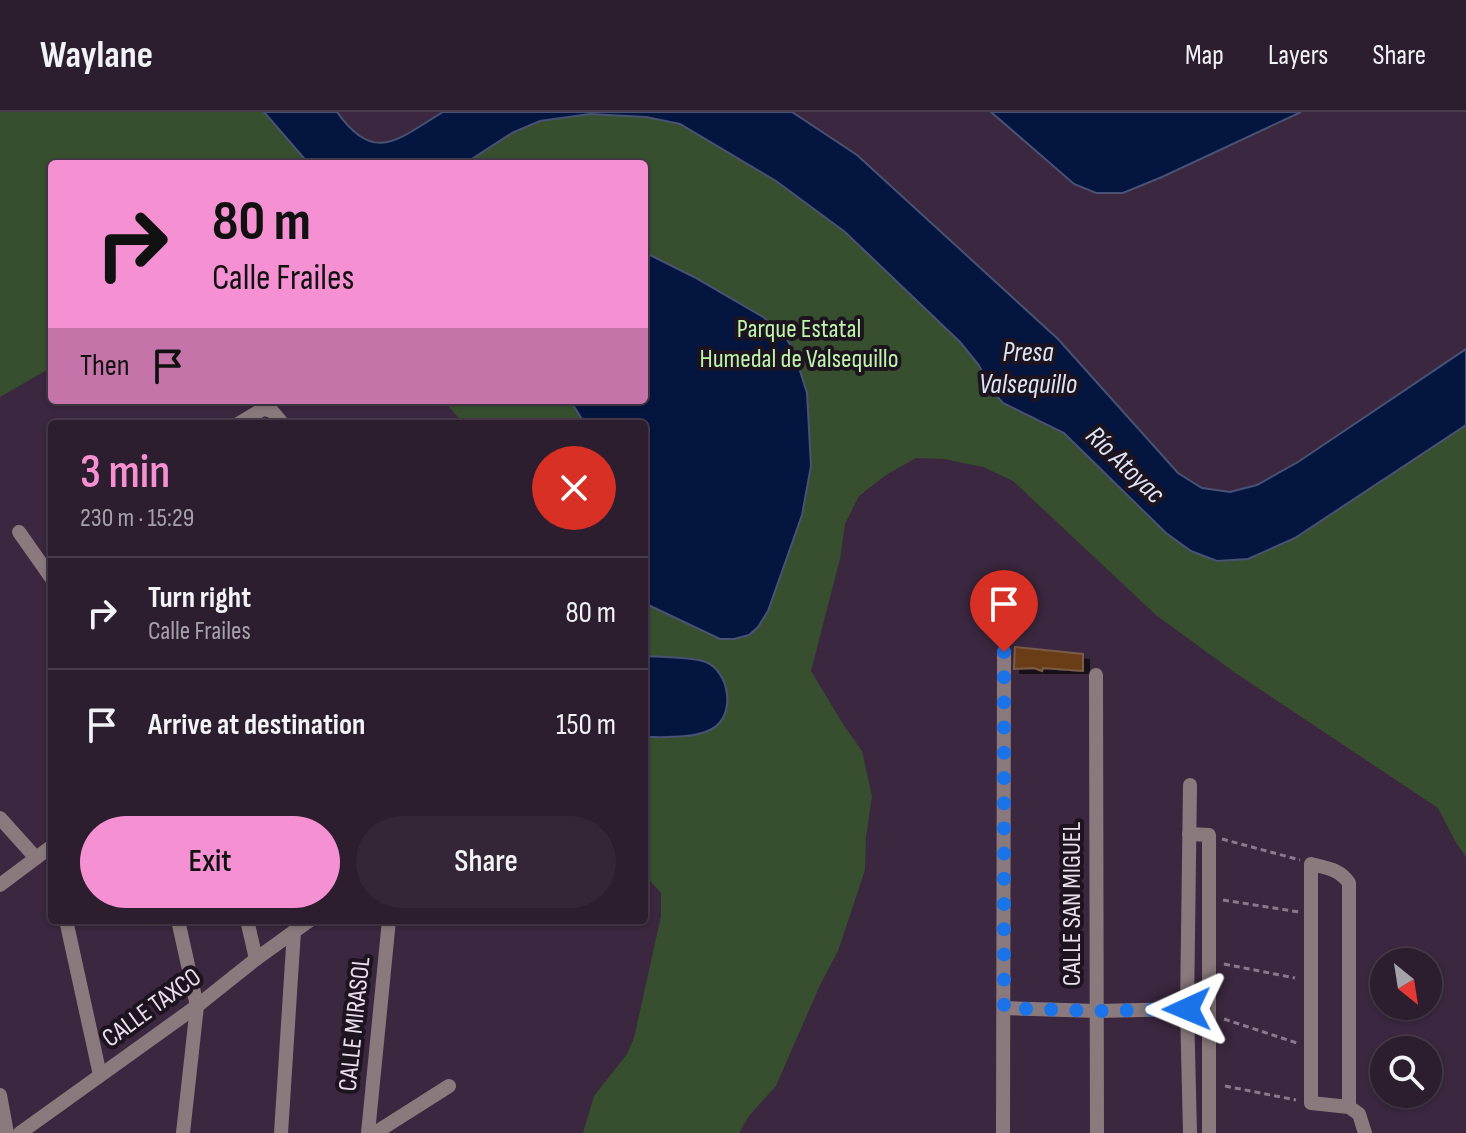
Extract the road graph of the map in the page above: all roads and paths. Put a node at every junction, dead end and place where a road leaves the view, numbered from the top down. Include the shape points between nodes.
1 (245, 420) edge
2 (280, 420) edge
3 (19, 532) dead end
4 (48, 573) edge
5 (1004, 652) dead end
6 (1096, 675) dead end
7 (1190, 785) dead end
8 (0, 818) edge
9 (1189, 834) junction
10 (1209, 835) junction
11 (48, 852) edge
12 (36, 858) junction
13 (1311, 864) junction
14 (0, 885) edge
15 (1209, 897) junction
16 (1310, 914) junction
17 (67, 924) edge
18 (179, 924) edge
19 (248, 924) edge
20 (304, 924) edge
21 (389, 924) edge
22 (294, 931) junction
23 (256, 959) junction
24 (1209, 961) junction
25 (1311, 980) junction
26 (197, 1006) junction
27 (1004, 1008) junction
28 (1187, 1009) junction
29 (1097, 1011) junction
30 (1207, 1014) junction
31 (1312, 1048) junction
32 (100, 1075) junction
33 (1207, 1082) junction
34 (449, 1086) dead end
35 (0, 1095) edge
36 (1311, 1103) junction
37 (1349, 1107) junction
38 (7, 1133) edge
39 (20, 1133) edge
40 (183, 1133) edge
41 (281, 1133) edge
42 (368, 1133) edge
43 (375, 1133) edge
44 (1003, 1133) edge
45 (1097, 1133) edge
46 (1190, 1133) edge
47 (1209, 1133) edge
48 (1365, 1133) edge

1 - 2 street via 263,409
3 - 4 street
5 - 27 street
6 - 29 street, CALLE SAN MIGUEL
7 - 9 street
8 - 12 street
9 - 10 street
9 - 28 street
10 - 13 path
10 - 15 street
11 - 12 street
12 - 14 street
13 - 16 street
13 - 37 street via 1337,870 1349,883
15 - 16 path
15 - 24 street
16 - 25 street
17 - 32 street
18 - 26 street
19 - 23 street
20 - 22 street, CALLE TAXCO
21 - 42 street, CALLE MIRASOL
22 - 23 street, CALLE TAXCO
22 - 41 street
23 - 26 street, CALLE TAXCO
24 - 25 path
24 - 30 street
25 - 31 street
26 - 32 street, CALLE TAXCO
26 - 40 street
27 - 29 street
27 - 44 street
28 - 29 street
28 - 30 street
28 - 46 street
29 - 45 street, CALLE SAN MIGUEL
30 - 31 path
30 - 33 street
31 - 36 street
32 - 39 street, CALLE TAXCO
33 - 36 path
33 - 47 street
34 - 43 street
35 - 38 street
36 - 37 street
37 - 48 street via 1359,1114

